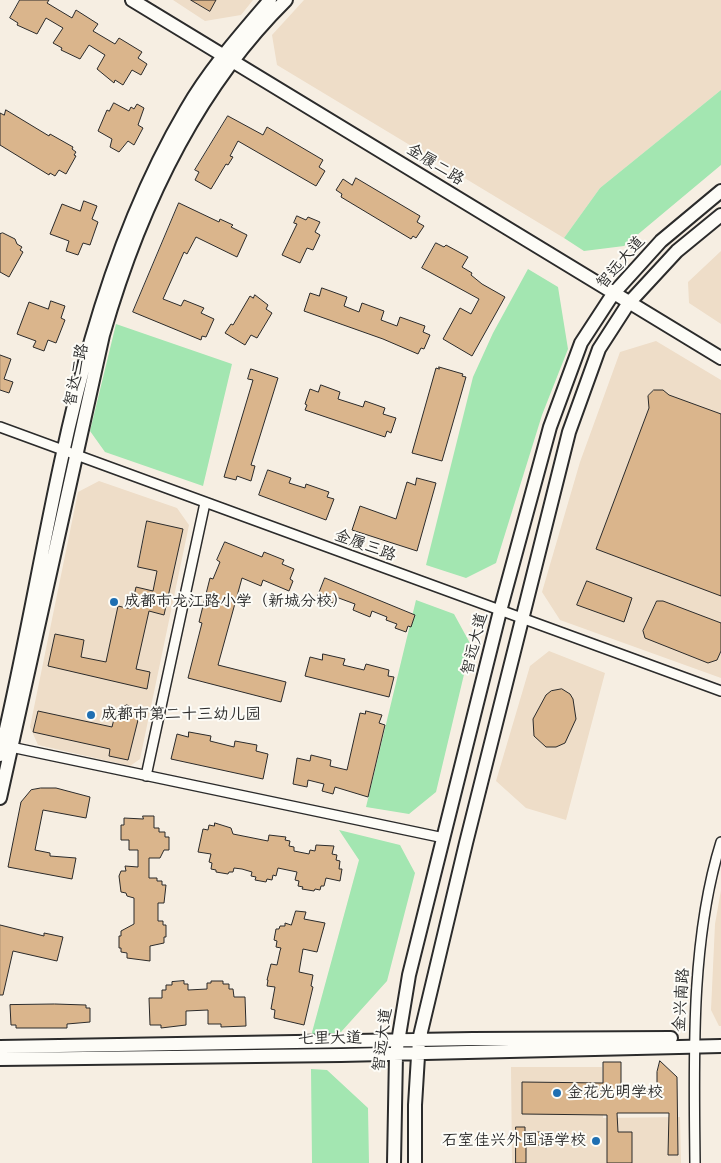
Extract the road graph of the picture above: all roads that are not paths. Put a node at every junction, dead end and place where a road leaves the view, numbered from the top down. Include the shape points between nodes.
1 (132, 0) edge
2 (270, 0) edge
3 (286, 0) edge
4 (228, 57) junction
5 (721, 191) edge
6 (721, 215) edge
7 (613, 294) junction
8 (628, 304) junction
9 (721, 358) edge
10 (0, 427) edge
11 (70, 454) junction
12 (205, 503) junction
13 (500, 611) junction
14 (522, 618) junction
15 (721, 691) edge
16 (3, 748) edge
17 (146, 776) junction
18 (0, 798) edge
19 (444, 838) junction
20 (721, 842) edge
21 (721, 1038) edge
22 (694, 1042) junction
23 (418, 1046) junction
24 (721, 1046) edge
25 (0, 1047) edge
26 (397, 1047) junction
27 (0, 1060) edge
28 (394, 1163) edge
29 (416, 1163) edge
30 (695, 1163) edge

1 - 4 main road, 金履二路
2 - 4 main road, 智达二路
3 - 4 main road, 智达二路
4 - 7 main road, 金履二路
4 - 11 main road, 智达二路 via 186,110 122,242 96,316
5 - 7 main road, 智远大道 via 661,241
6 - 8 main road, 智远大道 via 677,251
7 - 8 main road, 金履二路
7 - 13 main road, 智远大道 via 581,343 550,427
8 - 9 main road, 金履二路
8 - 14 main road, 智远大道 via 599,349 569,432
10 - 11 street, 金履三路
11 - 12 street, 金履三路
11 - 16 main road, 智达二路
12 - 13 street, 金履三路
12 - 17 street
13 - 14 street, 金履三路
13 - 19 main road, 智远大道
14 - 15 street, 金履三路
14 - 23 main road, 智远大道
16 - 17 street
16 - 18 main road, 智达二路
17 - 19 street
19 - 26 main road, 智远大道 via 409,975
20 - 22 street, 金兴南路 via 711,875 701,947
21 - 22 main road, 七里大道
22 - 23 main road, 七里大道
22 - 24 main road, 七里大道
22 - 30 street, 金兴南路
23 - 26 main road, 七里大道
23 - 29 main road, 智远大道
25 - 26 main road, 七里大道
26 - 27 main road, 七里大道
26 - 28 main road, 智远大道

